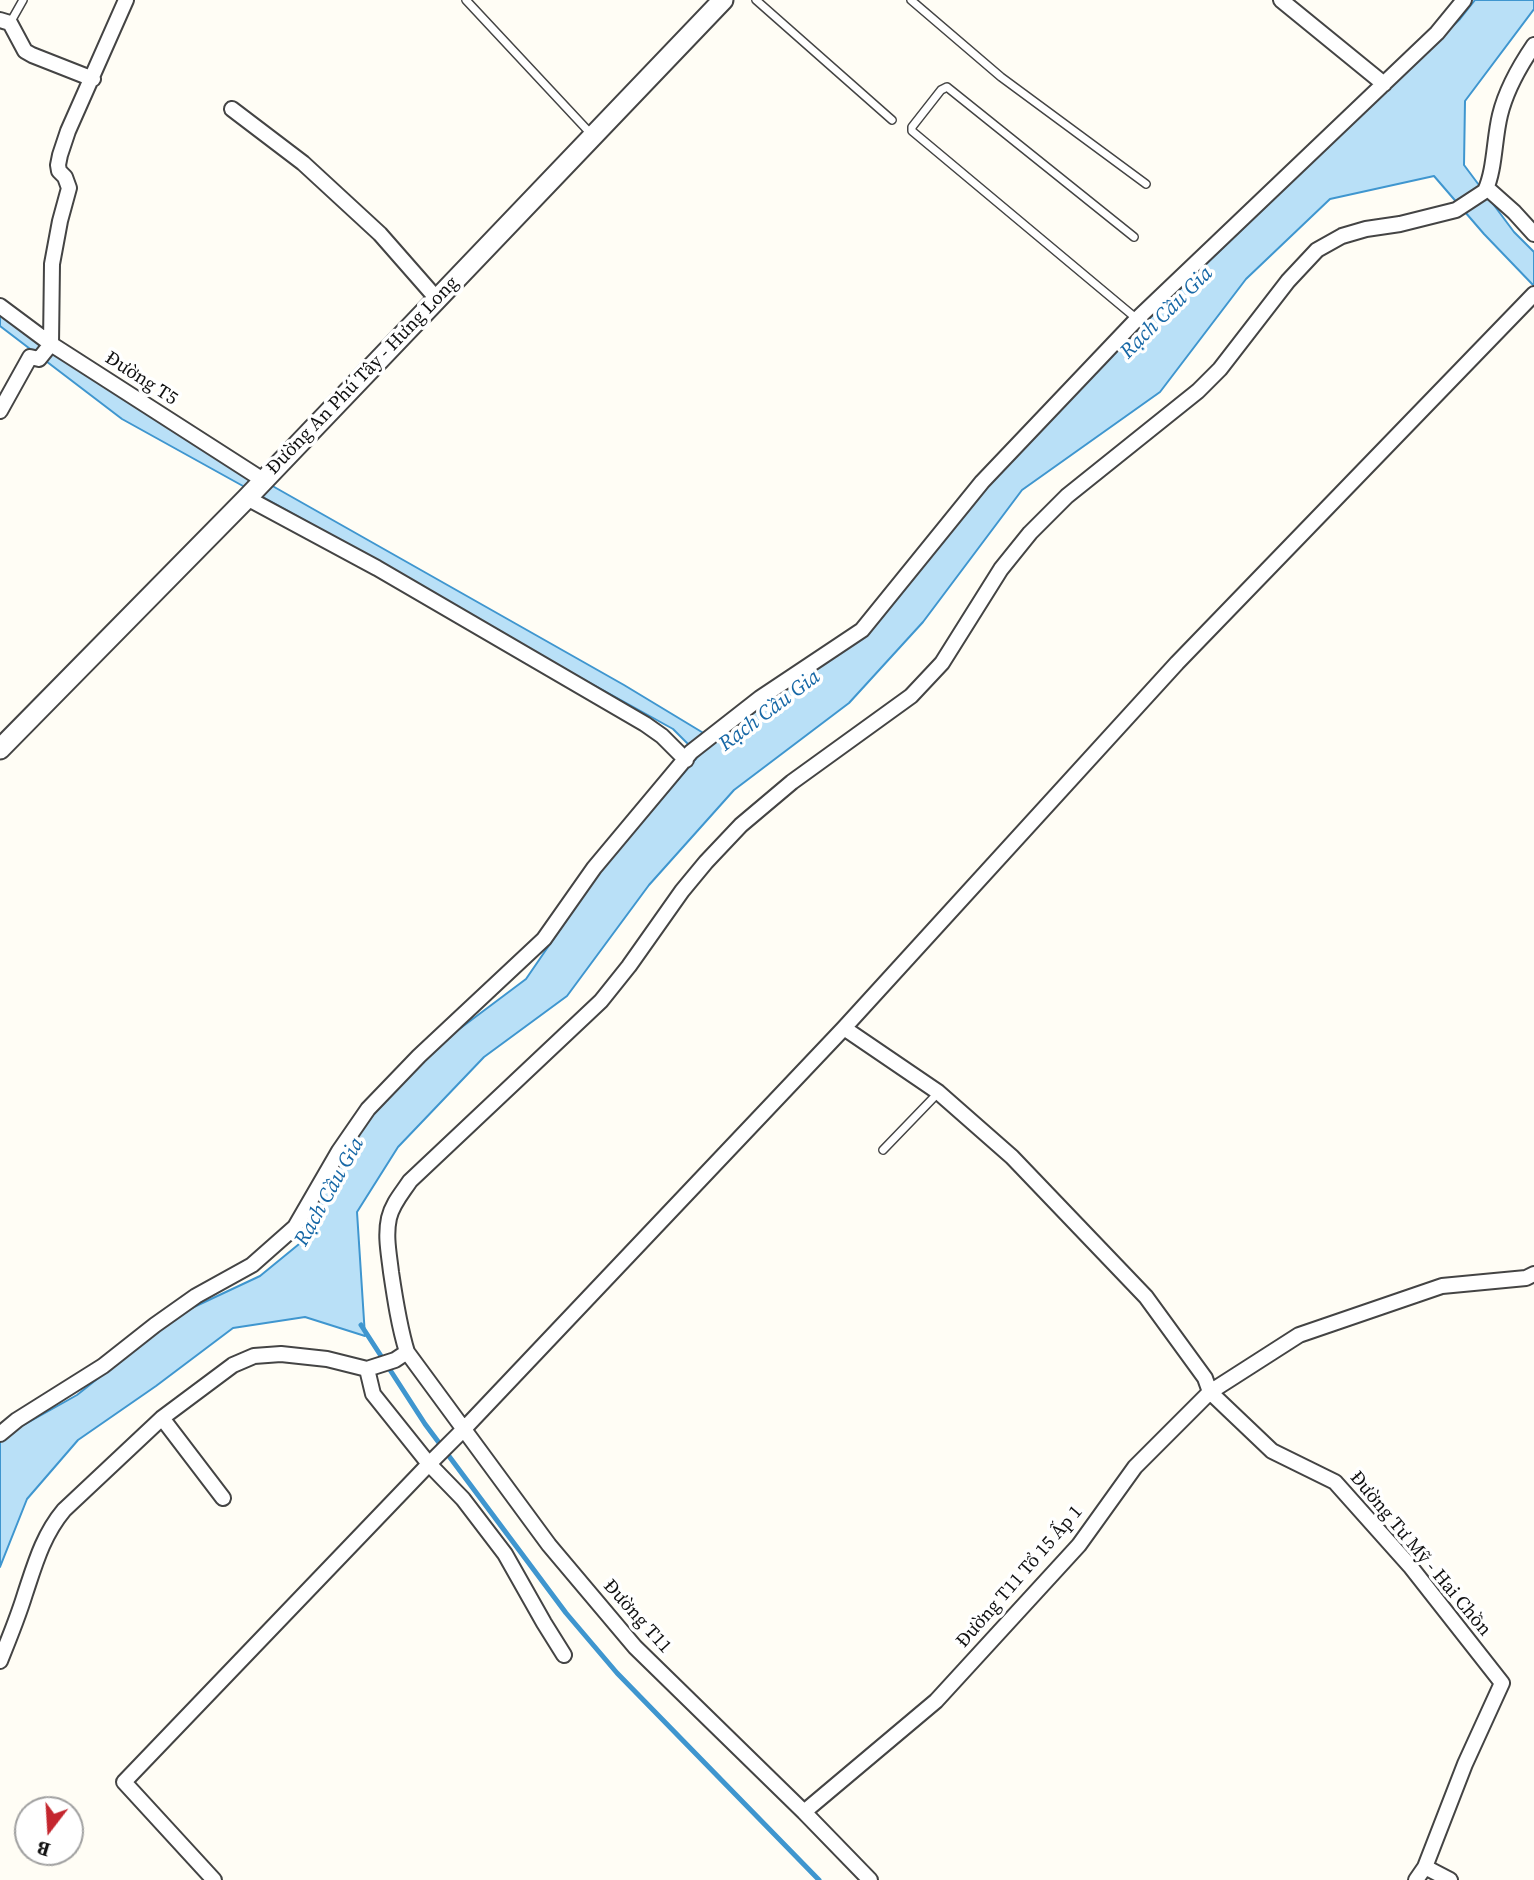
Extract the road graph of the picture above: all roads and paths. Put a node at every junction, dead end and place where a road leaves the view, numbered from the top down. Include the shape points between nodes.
1 (23, 0) edge
2 (126, 0) edge
3 (466, 0) edge
4 (723, 0) edge
5 (756, 0) edge
6 (911, 0) edge
7 (1281, 0) edge
8 (1464, 0) edge
9 (5, 22) edge
10 (1534, 45) edge
11 (93, 79) junction
12 (1384, 84) junction
13 (232, 109) dead end
14 (892, 120) dead end
15 (593, 135) junction
16 (1146, 184) dead end
17 (1486, 190) junction
18 (1534, 234) edge
19 (1134, 237) dead end
20 (1532, 295) edge
21 (437, 299) junction
22 (0, 306) edge
23 (1137, 319) junction
24 (51, 344) junction
25 (0, 411) edge
26 (264, 480) junction
27 (248, 496) junction
28 (0, 749) edge
29 (689, 756) junction
30 (844, 1028) junction
31 (939, 1092) junction
32 (883, 1150) dead end
33 (1534, 1274) edge
34 (401, 1356) junction
35 (367, 1369) junction
36 (1210, 1392) junction
37 (162, 1418) junction
38 (463, 1430) junction
39 (0, 1434) edge
40 (429, 1464) junction
41 (223, 1498) dead end
42 (564, 1655) dead end
43 (0, 1661) edge
44 (804, 1812) junction
45 (1425, 1867) junction
46 (214, 1880) edge
47 (870, 1880) edge
48 (1416, 1880) edge
49 (1450, 1880) edge

1 - 9 lane
2 - 11 street
3 - 15 lane
4 - 15 street, Đường An Phú Tây - Hưng Long
5 - 14 lane
6 - 16 lane via 1001,77
7 - 12 street
8 - 12 street
9 - 11 street via 25,51
10 - 17 street via 1505,98
11 - 24 street via 68,131 58,165 69,188 52,264
12 - 23 street
13 - 21 street via 303,163 380,234
15 - 21 street, Đường An Phú Tây - Hưng Long
17 - 18 street
17 - 34 street via 1456,210 1366,229 1317,250 1198,391 1068,496 1030,533 1000,569 942,663 911,696 792,782 706,862 601,1001 411,1181 393,1204 387,1234
19 - 23 lane via 947,87 912,127
20 - 30 street via 1177,663
21 - 26 street, Đường An Phú Tây - Hưng Long
22 - 24 street, Đường T5
23 - 29 street via 982,482 862,629 760,698
24 - 25 street via 39,359 30,357
24 - 26 street, Đường T5
26 - 27 street, Đường An Phú Tây - Hưng Long
27 - 28 street, Đường An Phú Tây - Hưng Long
27 - 29 street via 645,724
29 - 39 street via 594,869 544,939 368,1109 295,1227 251,1265 196,1296 103,1366
30 - 31 street, Đường Tư Mỹ - Hai Chồn
30 - 38 street
31 - 32 lane
31 - 36 street, Đường Tư Mỹ - Hai Chồn via 1012,1157 1146,1297 1205,1378
33 - 36 street, Đường T11 Tổ 15 Ấp 1 via 1526,1279 1442,1286 1299,1335
34 - 35 street
34 - 38 street, Đường T11
35 - 37 street via 327,1359 254,1356 233,1365
35 - 40 street via 373,1394
36 - 44 street, Đường T11 Tổ 15 Ấp 1 via 1135,1467 1079,1545 936,1701
36 - 45 street, Đường Tư Mỹ - Hai Chồn via 1272,1451 1335,1482 1502,1683
37 - 41 street
37 - 43 street via 52,1523
38 - 40 street
38 - 44 street, Đường T11 via 549,1545 635,1647
40 - 42 street via 505,1554
40 - 46 street via 124,1782
44 - 47 street, Đường T11
45 - 48 street, Đường Tư Mỹ - Hai Chồn
45 - 49 street

